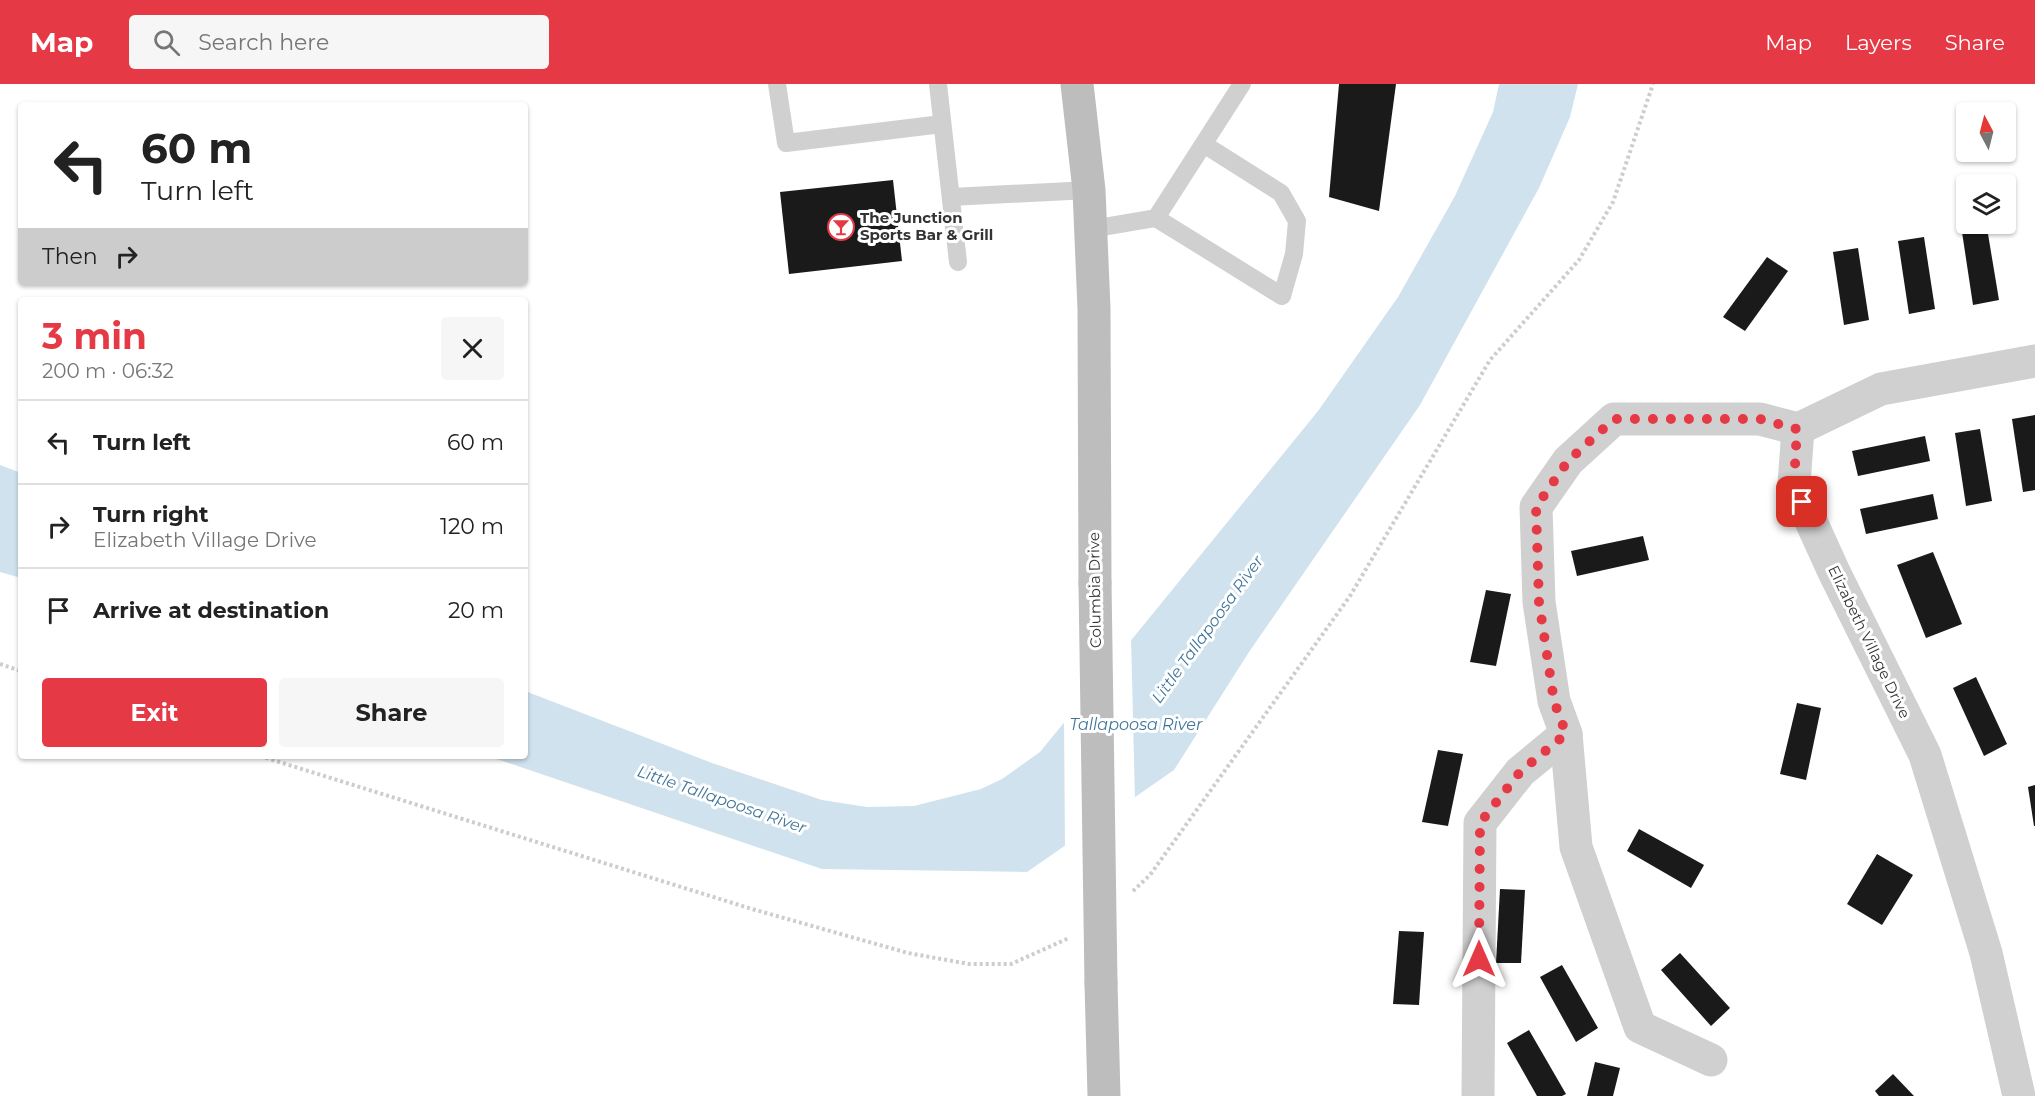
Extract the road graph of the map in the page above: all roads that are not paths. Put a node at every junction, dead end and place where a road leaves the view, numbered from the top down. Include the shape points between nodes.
1 (777, 84) edge
2 (938, 84) edge
3 (1077, 84) edge
4 (1242, 84) edge
5 (942, 124) junction
6 (1205, 145) junction
7 (1089, 190) junction
8 (951, 197) junction
9 (1156, 218) junction
10 (1090, 229) junction
11 (958, 262) dead end
12 (2035, 361) edge
13 (1797, 429) junction
14 (1566, 734) junction
15 (1711, 1060) dead end
16 (1104, 1096) edge
17 (1478, 1096) edge
18 (2019, 1096) edge

1 - 5 lane via 786,143
2 - 5 lane
3 - 7 main road, Columbia Drive
4 - 6 lane
5 - 8 lane
6 - 9 lane
6 - 9 lane via 1281,193 1297,221 1294,254 1282,296
7 - 8 lane
7 - 10 main road, Columbia Drive
8 - 11 lane
9 - 10 lane
10 - 16 main road, Columbia Drive, bridge
12 - 13 street via 1881,389
13 - 14 street via 1760,419 1614,419 1568,461 1536,507 1539,602 1554,701
13 - 18 street, Elizabeth Village Drive via 1794,484 1925,755 1986,953
14 - 15 street via 1576,847 1640,1027
14 - 17 street via 1520,772 1480,823

